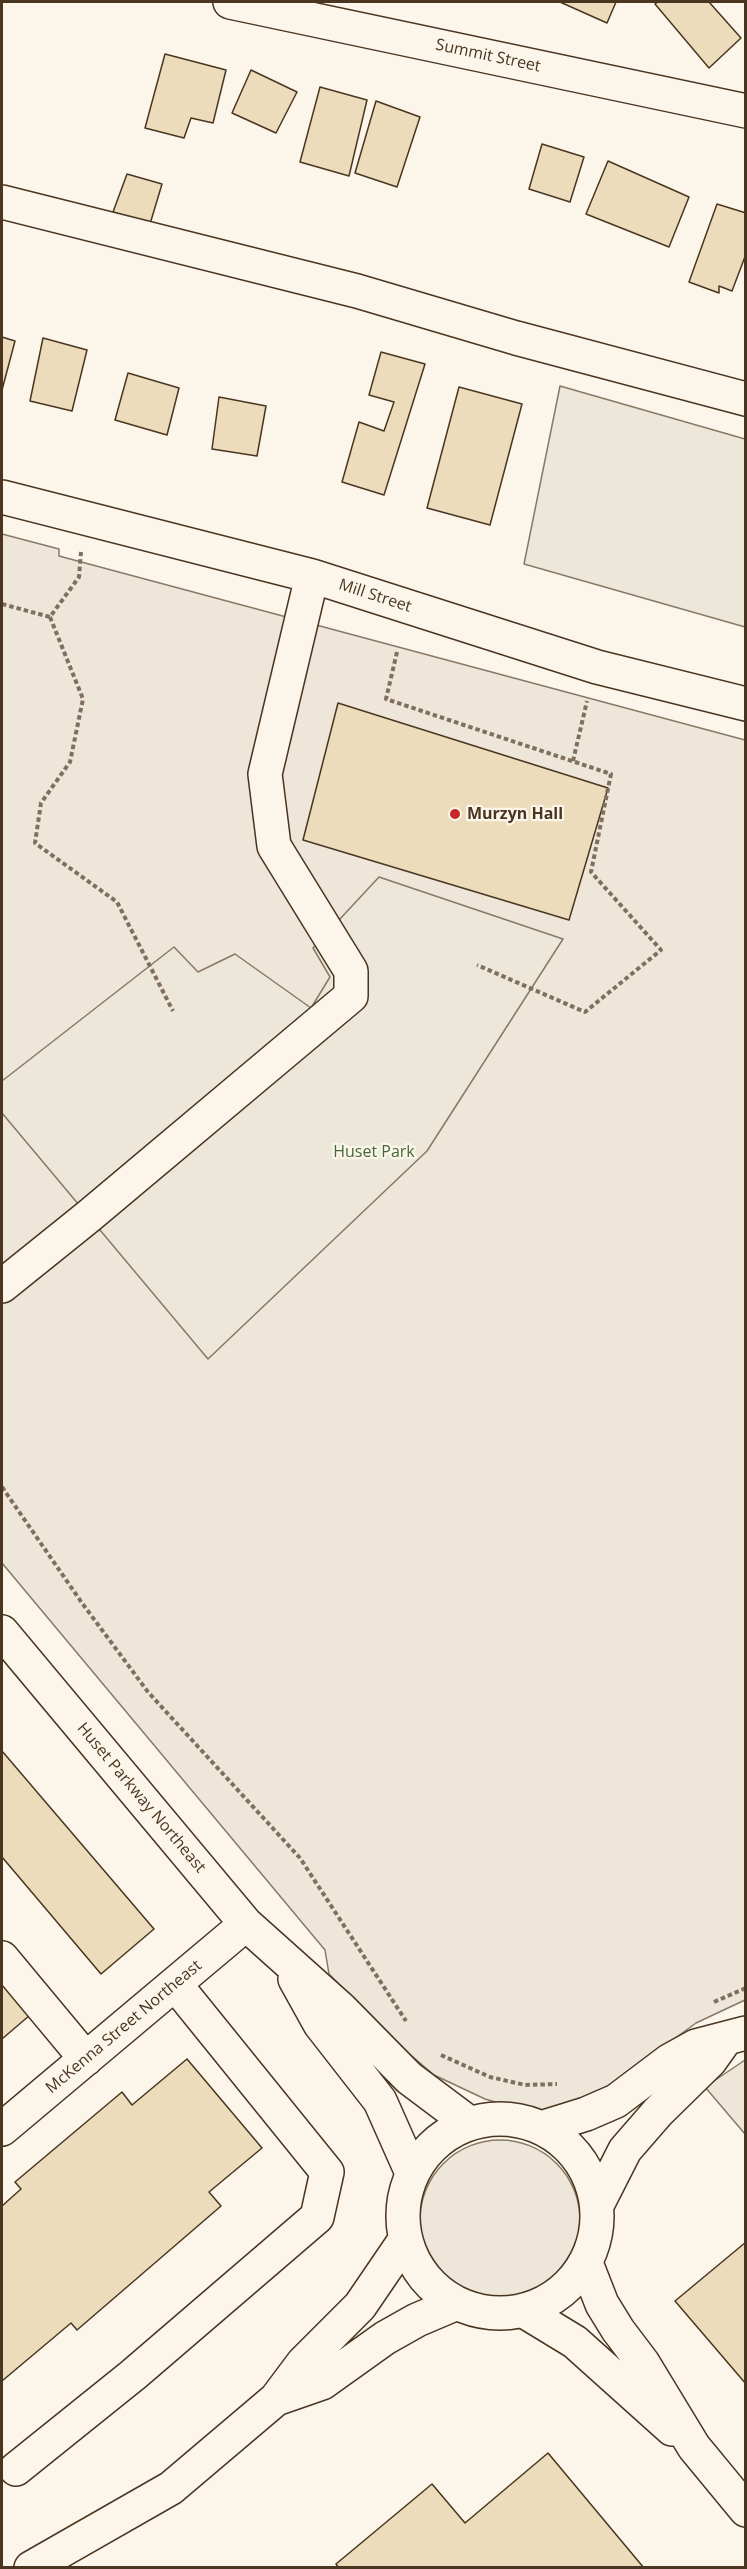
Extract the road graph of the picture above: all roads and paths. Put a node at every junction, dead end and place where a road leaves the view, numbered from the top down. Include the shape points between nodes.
1 (230, 2) edge
2 (746, 111) edge
3 (2, 202) edge
4 (746, 399) edge
5 (2, 497) edge
6 (80, 516) junction
7 (312, 576) junction
8 (2, 604) edge
9 (50, 617) junction
10 (397, 652) dead end
11 (597, 667) junction
12 (746, 704) edge
13 (573, 761) junction
14 (477, 965) dead end
15 (173, 1011) dead end
16 (2, 1286) edge
17 (2, 1487) edge
18 (2, 1632) edge
19 (246, 1924) junction
20 (2, 1958) edge
21 (284, 1959) junction
22 (175, 1984) junction
23 (408, 2023) dead end
24 (735, 2037) edge
25 (434, 2049) dead end
26 (86, 2059) junction
27 (560, 2084) dead end
28 (469, 2123) junction
29 (541, 2128) junction
30 (2, 2129) edge
31 (412, 2173) junction
32 (597, 2205) junction
33 (405, 2240) junction
34 (586, 2263) junction
35 (457, 2303) junction
36 (524, 2311) junction
37 (276, 2399) junction
38 (694, 2447) junction
39 (16, 2469) dead end
40 (746, 2510) edge
41 (31, 2568) edge

1 - 2 street, Summit Street
3 - 4 street via 357,291
5 - 6 street, Mill Street
6 - 7 street, Mill Street
6 - 9 path via 79,577
7 - 11 street, Mill Street
7 - 16 street via 265,774 274,846 351,970 351,996
8 - 9 path
9 - 15 path via 83,699 70,762 41,803 35,843 117,902
10 - 13 path via 386,699
11 - 12 street, Mill Street
11 - 13 path
13 - 14 path via 611,774 591,872 661,950 585,1012
17 - 23 path via 148,1692 300,1857
18 - 19 street, Huset Parkway Northeast
19 - 21 street, Huset Parkway Northeast
19 - 22 street, McKenna Street Northeast
20 - 26 street
21 - 28 street, Huset Parkway Northeast via 341,2009 409,2078
21 - 31 street, Huset Parkway Northeast via 320,2024 380,2101
22 - 26 street, McKenna Street Northeast
22 - 39 street via 327,2172 317,2217 133,2375
24 - 29 street via 696,2046 616,2100
24 - 32 street via 625,2150
25 - 27 path via 489,2077 525,2085
26 - 30 street, McKenna Street Northeast
28 - 29 street via 517,2120
28 - 31 street via 426,2152
29 - 32 street via 568,2147 588,2173
31 - 33 street via 404,2198
32 - 34 street via 596,2235
33 - 35 street via 418,2270 434,2288
33 - 37 street via 360,2307 303,2363
34 - 36 street via 570,2284 549,2301
34 - 38 street via 602,2304
35 - 36 street via 476,2311 500,2314
35 - 37 street via 409,2324 322,2383
36 - 38 street via 575,2342
37 - 41 street via 171,2488
38 - 40 street

